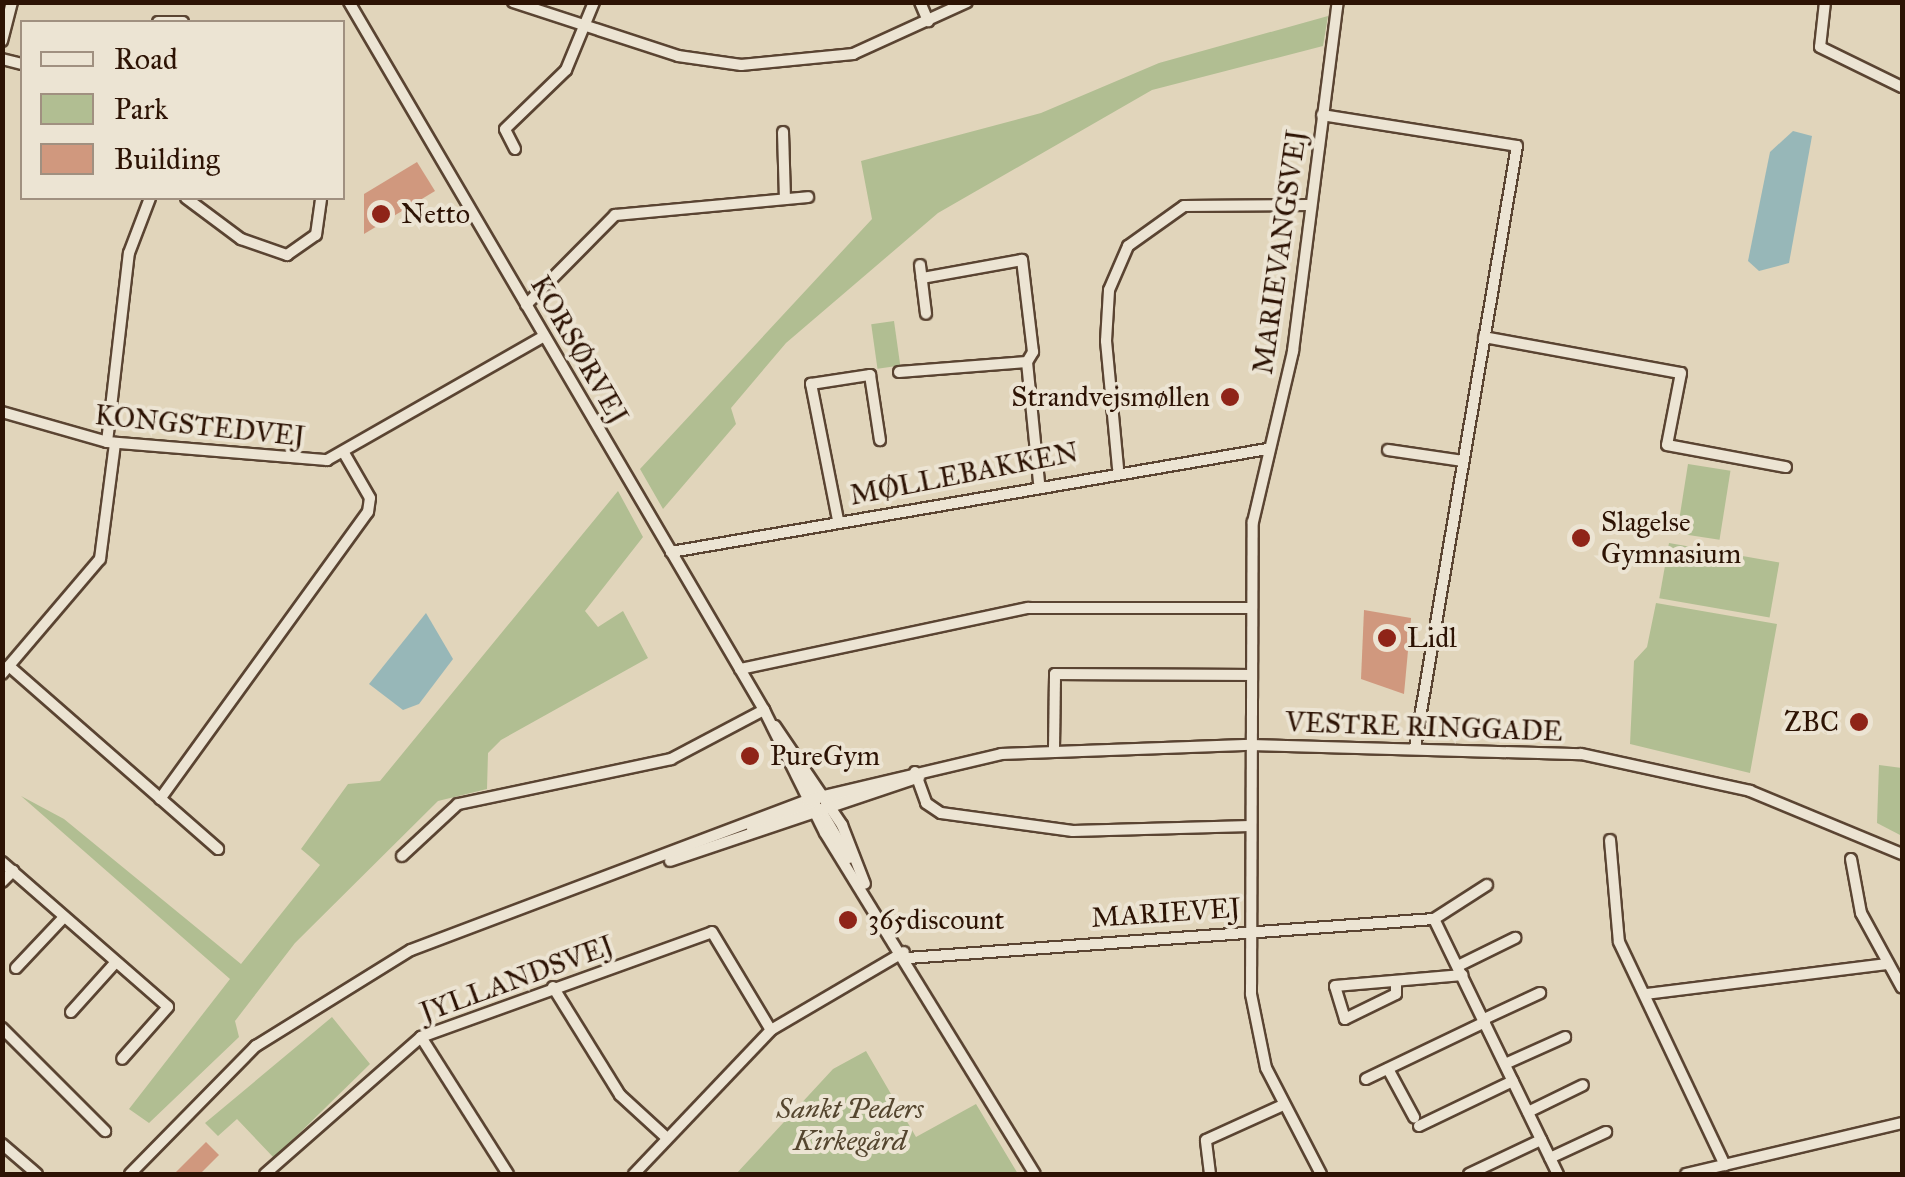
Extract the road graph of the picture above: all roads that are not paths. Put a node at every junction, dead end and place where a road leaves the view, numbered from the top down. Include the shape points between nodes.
1 (12, 2) edge
2 (349, 2) edge
3 (513, 2) edge
4 (594, 2) edge
5 (920, 2) edge
6 (967, 2) edge
7 (1338, 2) edge
8 (1825, 2) edge
9 (928, 22) junction
10 (5, 23) edge
11 (585, 28) junction
12 (2, 42) edge
13 (1902, 87) edge
14 (1322, 114) junction
15 (783, 132) dead end
16 (515, 149) dead end
17 (808, 196) dead end
18 (785, 199) junction
19 (149, 200) edge
20 (189, 200) edge
21 (321, 200) edge
22 (1309, 205) junction
23 (920, 265) dead end
24 (922, 278) junction
25 (526, 304) junction
26 (926, 314) dead end
27 (544, 336) junction
28 (1484, 338) junction
29 (1027, 362) junction
30 (899, 372) dead end
31 (2, 412) edge
32 (880, 440) dead end
33 (111, 442) junction
34 (1268, 449) junction
35 (1388, 450) dead end
36 (344, 453) junction
37 (1463, 461) junction
38 (1786, 467) dead end
39 (1118, 468) junction
40 (1039, 482) junction
41 (838, 520) junction
42 (671, 552) junction
43 (1252, 608) junction
44 (740, 669) junction
45 (6, 670) edge
46 (1251, 675) junction
47 (767, 715) junction
48 (1251, 745) junction
49 (1054, 748) junction
50 (1415, 748) junction
51 (916, 776) junction
52 (160, 799) junction
53 (820, 806) junction
54 (1250, 826) junction
55 (1610, 840) dead end
56 (218, 849) dead end
57 (1902, 854) edge
58 (402, 856) dead end
59 (1851, 859) dead end
60 (2, 862) edge
61 (13, 871) junction
62 (607, 879) junction
63 (2, 882) edge
64 (1487, 885) dead end
65 (868, 895) junction
66 (64, 917) junction
67 (1430, 918) junction
68 (1250, 931) junction
69 (1514, 938) dead end
70 (906, 955) junction
71 (116, 962) junction
72 (1888, 964) junction
73 (16, 968) dead end
74 (1460, 971) junction
75 (1396, 981) junction
76 (553, 987) junction
77 (1902, 988) edge
78 (1540, 992) dead end
79 (1646, 994) junction
80 (71, 1012) dead end
81 (1484, 1021) junction
82 (2, 1028) edge
83 (771, 1030) junction
84 (1565, 1037) dead end
85 (421, 1038) junction
86 (122, 1059) dead end
87 (1505, 1064) junction
88 (1388, 1069) junction
89 (1366, 1079) dead end
90 (1513, 1081) junction
91 (1583, 1085) dead end
92 (1281, 1106) junction
93 (1528, 1112) junction
94 (1902, 1123) edge
95 (104, 1132) dead end
96 (1606, 1132) dead end
97 (667, 1138) junction
98 (1542, 1140) junction
99 (2, 1144) edge
100 (1550, 1158) junction
101 (1725, 1164) junction
102 (270, 1173) edge
103 (37, 1174) edge
104 (130, 1174) edge
105 (508, 1174) edge
106 (634, 1174) edge
107 (1035, 1174) edge
108 (1210, 1174) edge
109 (1321, 1174) edge
110 (1469, 1174) edge
111 (1558, 1174) edge
112 (1686, 1174) edge

1 - 10 street
2 - 25 street, KORSØRVEJ
3 - 11 street
4 - 11 street
5 - 9 street
6 - 9 street
7 - 14 street, MARIEVANGSVEJ
8 - 13 street via 1820,47
9 - 11 street via 853,54 741,65
10 - 12 street
11 - 16 street via 553,88 505,129
14 - 22 street, MARIEVANGSVEJ
14 - 28 street via 1516,142
15 - 18 street
17 - 18 street
18 - 25 street via 615,215
19 - 33 street via 129,253
20 - 21 street via 241,239 287,255 311,243
22 - 34 street, MARIEVANGSVEJ via 1293,351
22 - 39 street via 1184,206 1128,246 1109,290 1106,342
23 - 24 street
24 - 26 street
24 - 29 street via 1022,260
25 - 27 street, KORSØRVEJ
27 - 36 street, KONGSTEDVEJ
27 - 42 street, KORSØRVEJ
28 - 37 street
28 - 38 street via 1681,373 1667,445
29 - 30 street
29 - 40 street
31 - 33 street, KONGSTEDVEJ
32 - 41 street via 870,375 811,384
33 - 36 street, KONGSTEDVEJ via 304,462
33 - 45 street via 100,559
34 - 39 street, MØLLEBAKKEN
34 - 43 street, MARIEVANGSVEJ via 1254,522
35 - 37 street
36 - 52 street via 370,498 368,512
37 - 50 street
39 - 40 street, MØLLEBAKKEN
40 - 41 street, MØLLEBAKKEN
41 - 42 street, MØLLEBAKKEN
42 - 44 street, KORSØRVEJ
43 - 44 street via 1028,608
43 - 46 street, MARIEVANGSVEJ
44 - 47 street, KORSØRVEJ
45 - 52 street
46 - 48 street, MARIEVANGSVEJ
46 - 49 street via 1055,674
47 - 53 street, KORSØRVEJ
47 - 58 street via 671,758 458,804
48 - 49 street, VESTRE RINGGADE
48 - 50 street, VESTRE RINGGADE
48 - 54 street, MARIEVANGSVEJ
49 - 51 street, VESTRE RINGGADE
50 - 57 street, VESTRE RINGGADE via 1581,754 1698,776
51 - 53 street, VESTRE RINGGADE
51 - 53 street, VESTRE RINGGADE via 891,778
51 - 54 street via 940,813 1087,832
52 - 56 street
53 - 62 street
53 - 62 street
53 - 65 street
53 - 65 street
54 - 68 street, MARIEVANGSVEJ
55 - 79 street via 1610,914
59 - 72 street via 1861,912
60 - 61 street
61 - 63 street
61 - 66 street
62 - 104 street via 411,950 326,996 215,1081
64 - 67 street
65 - 70 street
66 - 71 street
66 - 73 street
67 - 68 street, MARIEVEJ
67 - 74 street
68 - 70 street, MARIEVEJ
68 - 92 street, MARIEVANGSVEJ via 1256,1034
69 - 74 street
70 - 83 street
70 - 107 street
71 - 80 street
71 - 86 street via 168,1007
72 - 77 street
72 - 79 street
74 - 75 street
74 - 81 street
75 - 75 street via 1334,986 1345,1020 1396,994
76 - 83 street, JYLLANDSVEJ via 712,932
76 - 85 street, JYLLANDSVEJ
76 - 97 street via 620,1095
78 - 81 street
79 - 101 street
81 - 87 street
81 - 88 street
82 - 95 street
83 - 97 street
84 - 87 street
85 - 102 street, JYLLANDSVEJ
85 - 105 street
87 - 90 street
88 - 89 street
88 - 90 street via 1417,1122
90 - 93 street
91 - 93 street
92 - 108 street via 1206,1140
92 - 109 street, MARIEVANGSVEJ
93 - 98 street
94 - 101 street
96 - 100 street
97 - 106 street
98 - 100 street
98 - 110 street
99 - 103 street
100 - 111 street
101 - 112 street

